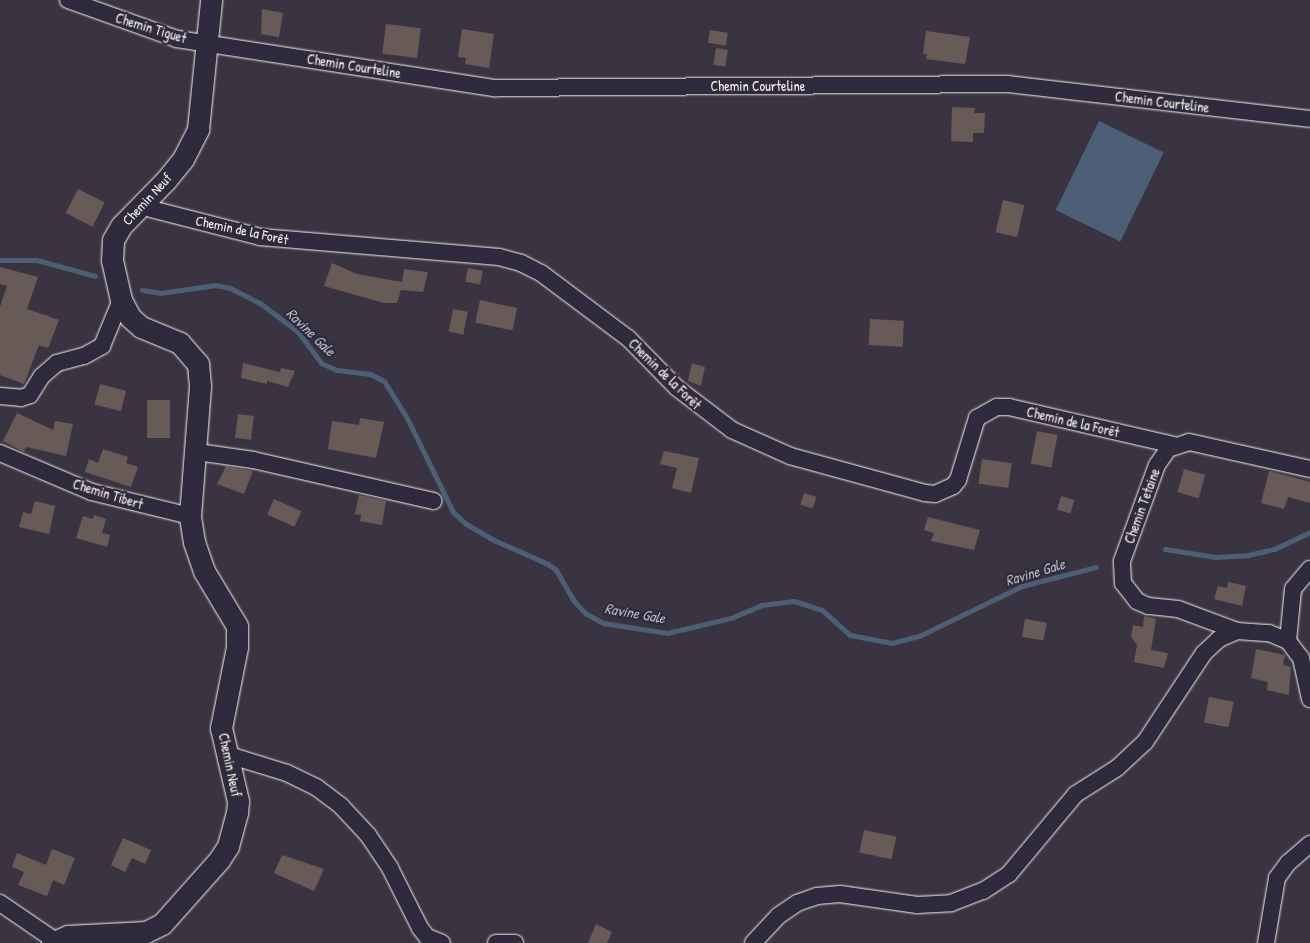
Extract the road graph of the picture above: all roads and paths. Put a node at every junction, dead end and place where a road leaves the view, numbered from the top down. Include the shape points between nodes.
1 (68, 0) edge
2 (210, 0) edge
3 (207, 43) junction
4 (1310, 119) edge
5 (145, 202) junction
6 (121, 300) junction
7 (0, 396) edge
8 (1174, 445) junction
9 (196, 452) junction
10 (0, 453) edge
11 (1310, 469) edge
12 (433, 501) dead end
13 (190, 516) junction
14 (1310, 568) edge
15 (1237, 631) junction
16 (1288, 641) junction
17 (1310, 700) edge
18 (226, 759) junction
19 (1310, 844) edge
20 (0, 903) edge
21 (53, 941) edge
22 (442, 943) edge
23 (496, 943) edge
24 (515, 943) edge
25 (753, 943) edge
26 (1266, 943) edge

1 - 3 street, Chemin Tiguet via 177,39
2 - 3 main road, Chemin Neuf
3 - 4 street, Chemin Courteline via 495,88 1008,84
3 - 5 main road, Chemin Neuf via 198,129 183,160
5 - 6 main road, Chemin Neuf via 121,226 113,240 112,260
5 - 8 street, Chemin de la Forêt via 151,209 260,237 500,257 521,264 541,273 614,327 677,388 732,430 790,456 925,493 935,494 953,486 958,480 977,418 997,407 1009,407
6 - 7 street via 102,346 84,356 57,363 42,376 30,395 21,398
6 - 9 main road, Chemin Neuf via 141,327 180,343 198,364
8 - 11 street via 1189,442
8 - 15 street, Chemin Tetaine via 1157,465 1122,561 1123,583 1137,601 1148,606 1178,609
9 - 12 street via 253,460
9 - 13 main road, Chemin Neuf
10 - 13 street, Chemin Tibert via 92,492
13 - 18 main road, Chemin Neuf via 194,542 204,571 237,626 237,647 222,728
14 - 16 street via 1293,590
15 - 16 street via 1269,633
15 - 25 street via 1219,639 1204,653 1145,742 1117,768 1076,794 1009,874 996,883 951,903 917,905 840,894 817,896 797,903 778,916
16 - 17 street via 1301,658
18 - 21 main road, Chemin Neuf via 238,801 234,829 219,860 175,912 146,932 68,936
18 - 22 street via 235,757 287,773 316,787 341,806 368,835 390,868 420,928 427,937
19 - 26 street via 1288,863 1277,878
20 - 21 street
23 - 24 street

